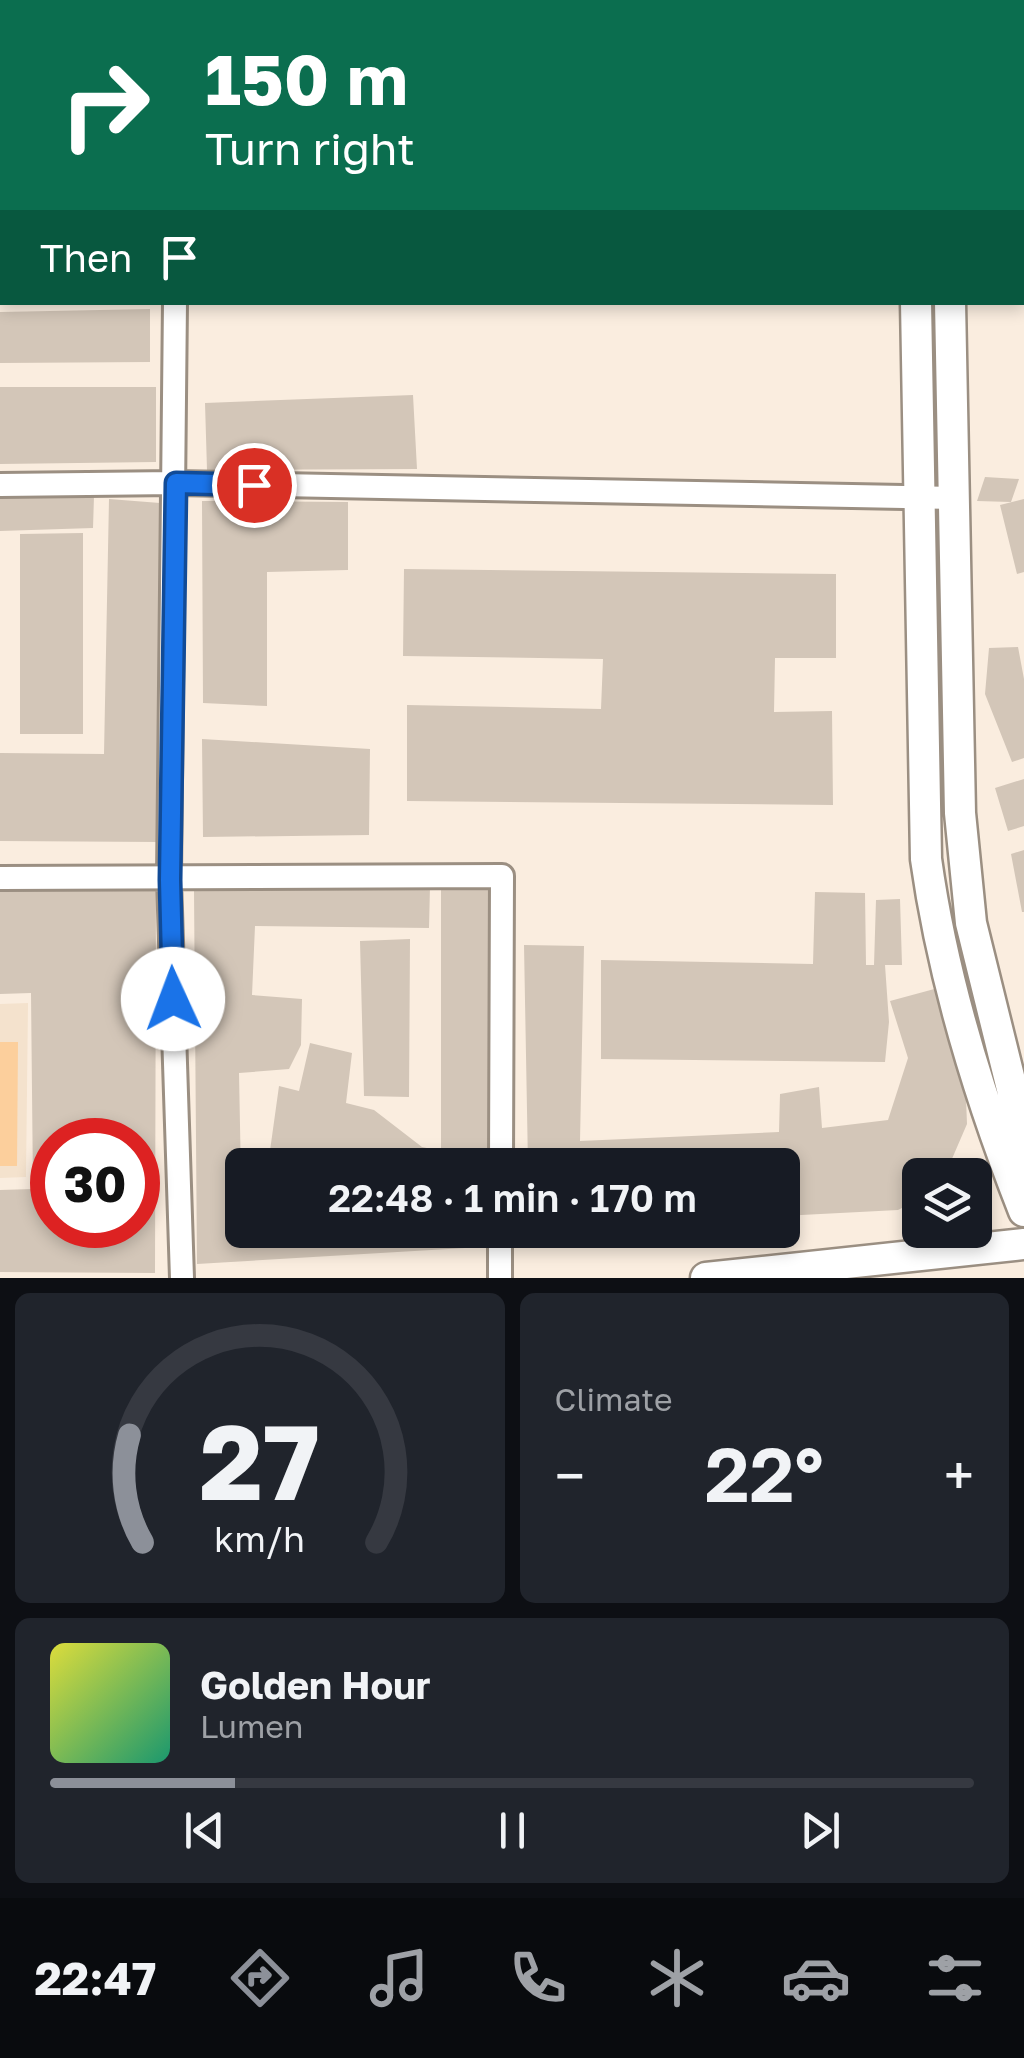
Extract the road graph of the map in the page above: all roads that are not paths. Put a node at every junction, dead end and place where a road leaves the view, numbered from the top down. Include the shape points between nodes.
1 (176, 305) edge
2 (916, 305) edge
3 (950, 305) edge
4 (176, 483) junction
5 (0, 486) edge
6 (955, 498) junction
7 (919, 499) junction
8 (0, 878) edge
9 (170, 880) junction
10 (500, 1148) edge
11 (1024, 1161) edge
12 (1024, 1211) edge
13 (1024, 1244) edge
14 (500, 1248) edge
15 (182, 1278) edge
16 (500, 1278) edge
17 (706, 1278) edge

1 - 4 street
2 - 7 main road
3 - 6 main road
4 - 5 street
4 - 7 street
4 - 9 street
6 - 7 street
6 - 11 main road via 960,813 971,922
7 - 12 main road via 922,780 934,918 988,1121
8 - 9 street
9 - 10 street via 502,876
9 - 15 street
13 - 17 main road
14 - 16 street

